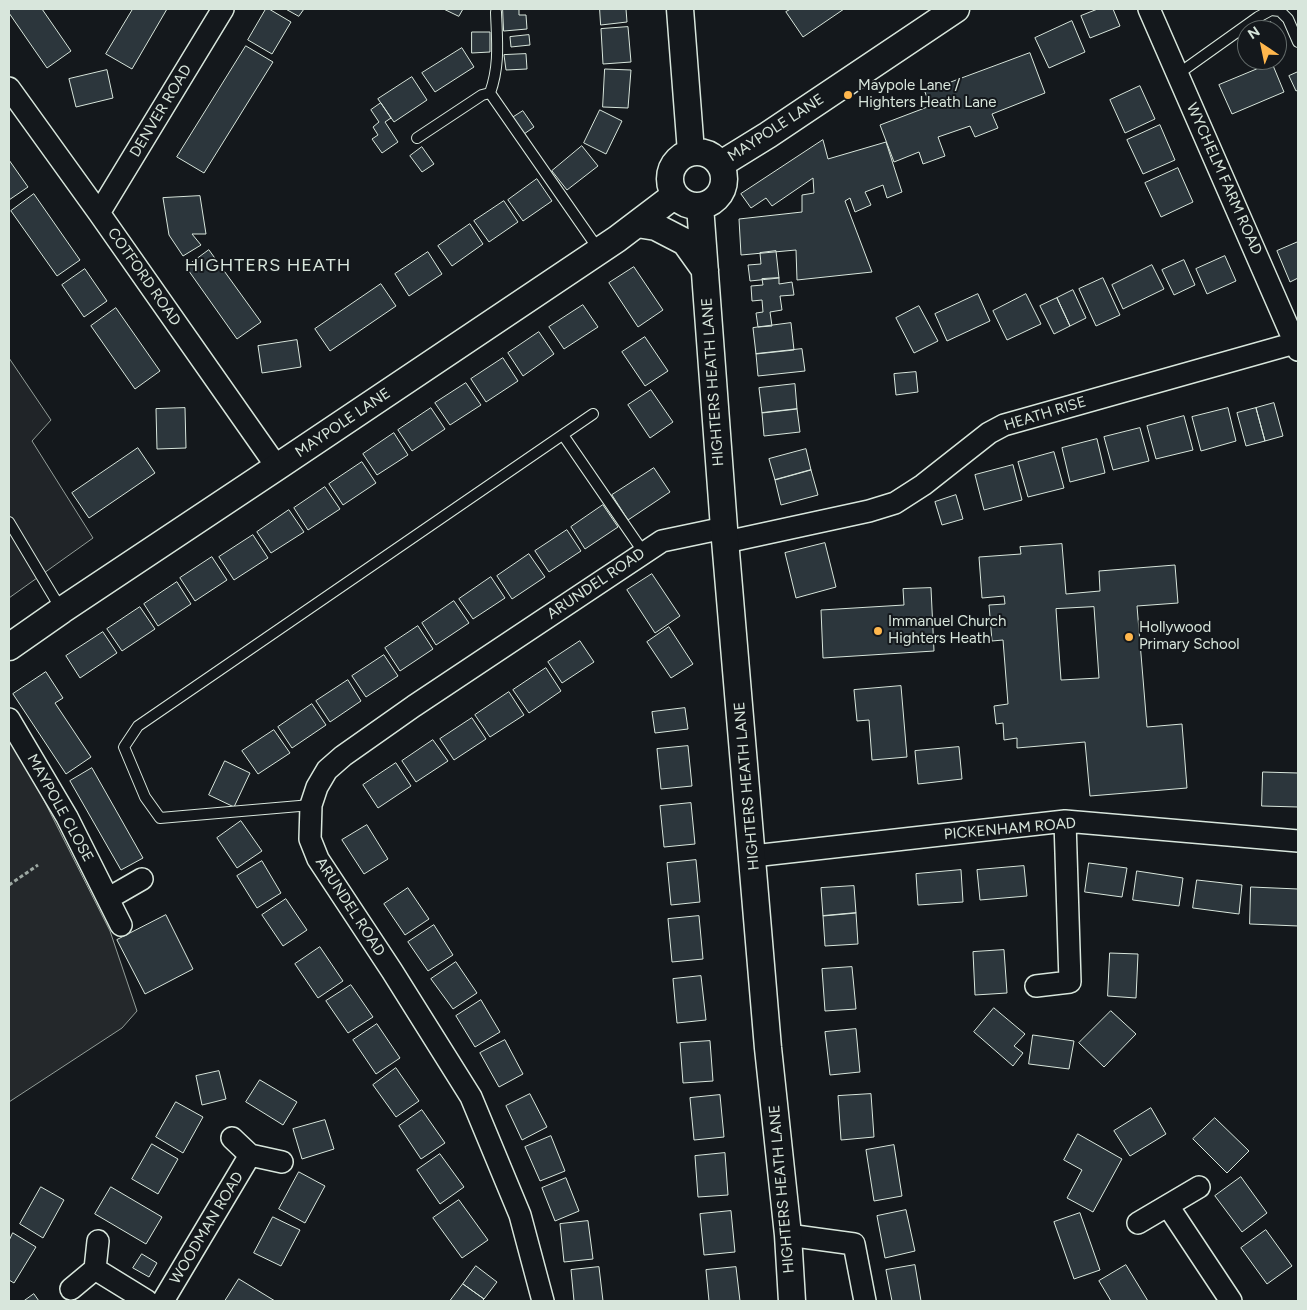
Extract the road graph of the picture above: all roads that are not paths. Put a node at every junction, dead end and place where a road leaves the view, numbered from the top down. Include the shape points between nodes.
1 (223, 9) edge
2 (680, 9) edge
3 (956, 9) edge
4 (1149, 9) edge
5 (496, 12) dead end
6 (1298, 42) edge
7 (1178, 74) junction
8 (9, 88) edge
9 (490, 93) junction
10 (417, 138) dead end
11 (691, 152) junction
12 (721, 164) junction
13 (675, 195) junction
14 (700, 206) junction
15 (99, 213) junction
16 (636, 224) junction
17 (600, 250) junction
18 (705, 270) junction
19 (1296, 346) edge
20 (593, 414) dead end
21 (563, 435) junction
22 (277, 467) junction
23 (9, 522) edge
24 (725, 535) junction
25 (644, 553) junction
26 (62, 610) junction
27 (9, 647) edge
28 (9, 719) edge
29 (311, 805) junction
30 (1065, 821) junction
31 (1298, 841) edge
32 (753, 856) junction
33 (142, 879) dead end
34 (109, 898) junction
35 (121, 925) dead end
36 (1036, 986) dead end
37 (232, 1138) dead end
38 (250, 1155) junction
39 (282, 1162) dead end
40 (1198, 1187) dead end
41 (1168, 1206) junction
42 (1138, 1223) dead end
43 (788, 1235) junction
44 (98, 1241) dead end
45 (95, 1269) junction
46 (71, 1289) dead end
47 (146, 1301) edge
48 (163, 1301) edge
49 (543, 1301) edge
50 (792, 1301) edge
51 (865, 1301) edge
52 (1231, 1301) edge

1 - 15 street, DENVER ROAD
2 - 11 street
3 - 12 street, MAYPOLE LANE via 768,136
4 - 7 street, WYCHELM FARM ROAD
5 - 9 lane via 498,64
6 - 7 lane via 1288,19 1280,11 1271,10
7 - 19 street, WYCHELM FARM ROAD
8 - 15 street, COTFORD ROAD
9 - 10 lane
9 - 17 lane
11 - 12 street via 708,153
11 - 13 street via 682,156 672,170 671,187
12 - 14 street via 725,182 722,191 709,204
13 - 14 street via 691,205
13 - 16 street, MAYPOLE LANE
14 - 18 street, HIGHTERS HEATH LANE
15 - 22 street, COTFORD ROAD
16 - 17 street, MAYPOLE LANE
16 - 18 street via 656,226 685,242
17 - 22 street, MAYPOLE LANE
18 - 24 street, HIGHTERS HEATH LANE
19 - 24 street, HEATH RISE via 1004,425 895,503 869,511
20 - 21 lane
21 - 25 lane
21 - 29 lane via 138,726 124,746 145,797 160,818
22 - 26 street, MAYPOLE LANE
23 - 26 lane
24 - 25 street, ARUNDEL ROAD via 662,541
24 - 32 street, HIGHTERS HEATH LANE
25 - 29 street, ARUNDEL ROAD via 343,756 326,770
26 - 27 street, MAYPOLE LANE
28 - 34 street, MAYPOLE CLOSE via 67,817
29 - 49 street, ARUNDEL ROAD via 310,839 318,860 470,1097 520,1216
30 - 31 street, PICKENHAM ROAD
30 - 32 street, PICKENHAM ROAD
30 - 36 street via 1070,982
32 - 43 street, HIGHTERS HEATH LANE via 768,1048
33 - 34 street
34 - 35 street, MAYPOLE CLOSE
37 - 38 street, WOODMAN ROAD
38 - 39 street, WOODMAN ROAD
38 - 48 street, WOODMAN ROAD
40 - 41 street
41 - 42 street
41 - 52 street
43 - 50 street, HIGHTERS HEATH LANE
43 - 51 street via 854,1244
44 - 45 street
45 - 46 street
45 - 47 street

